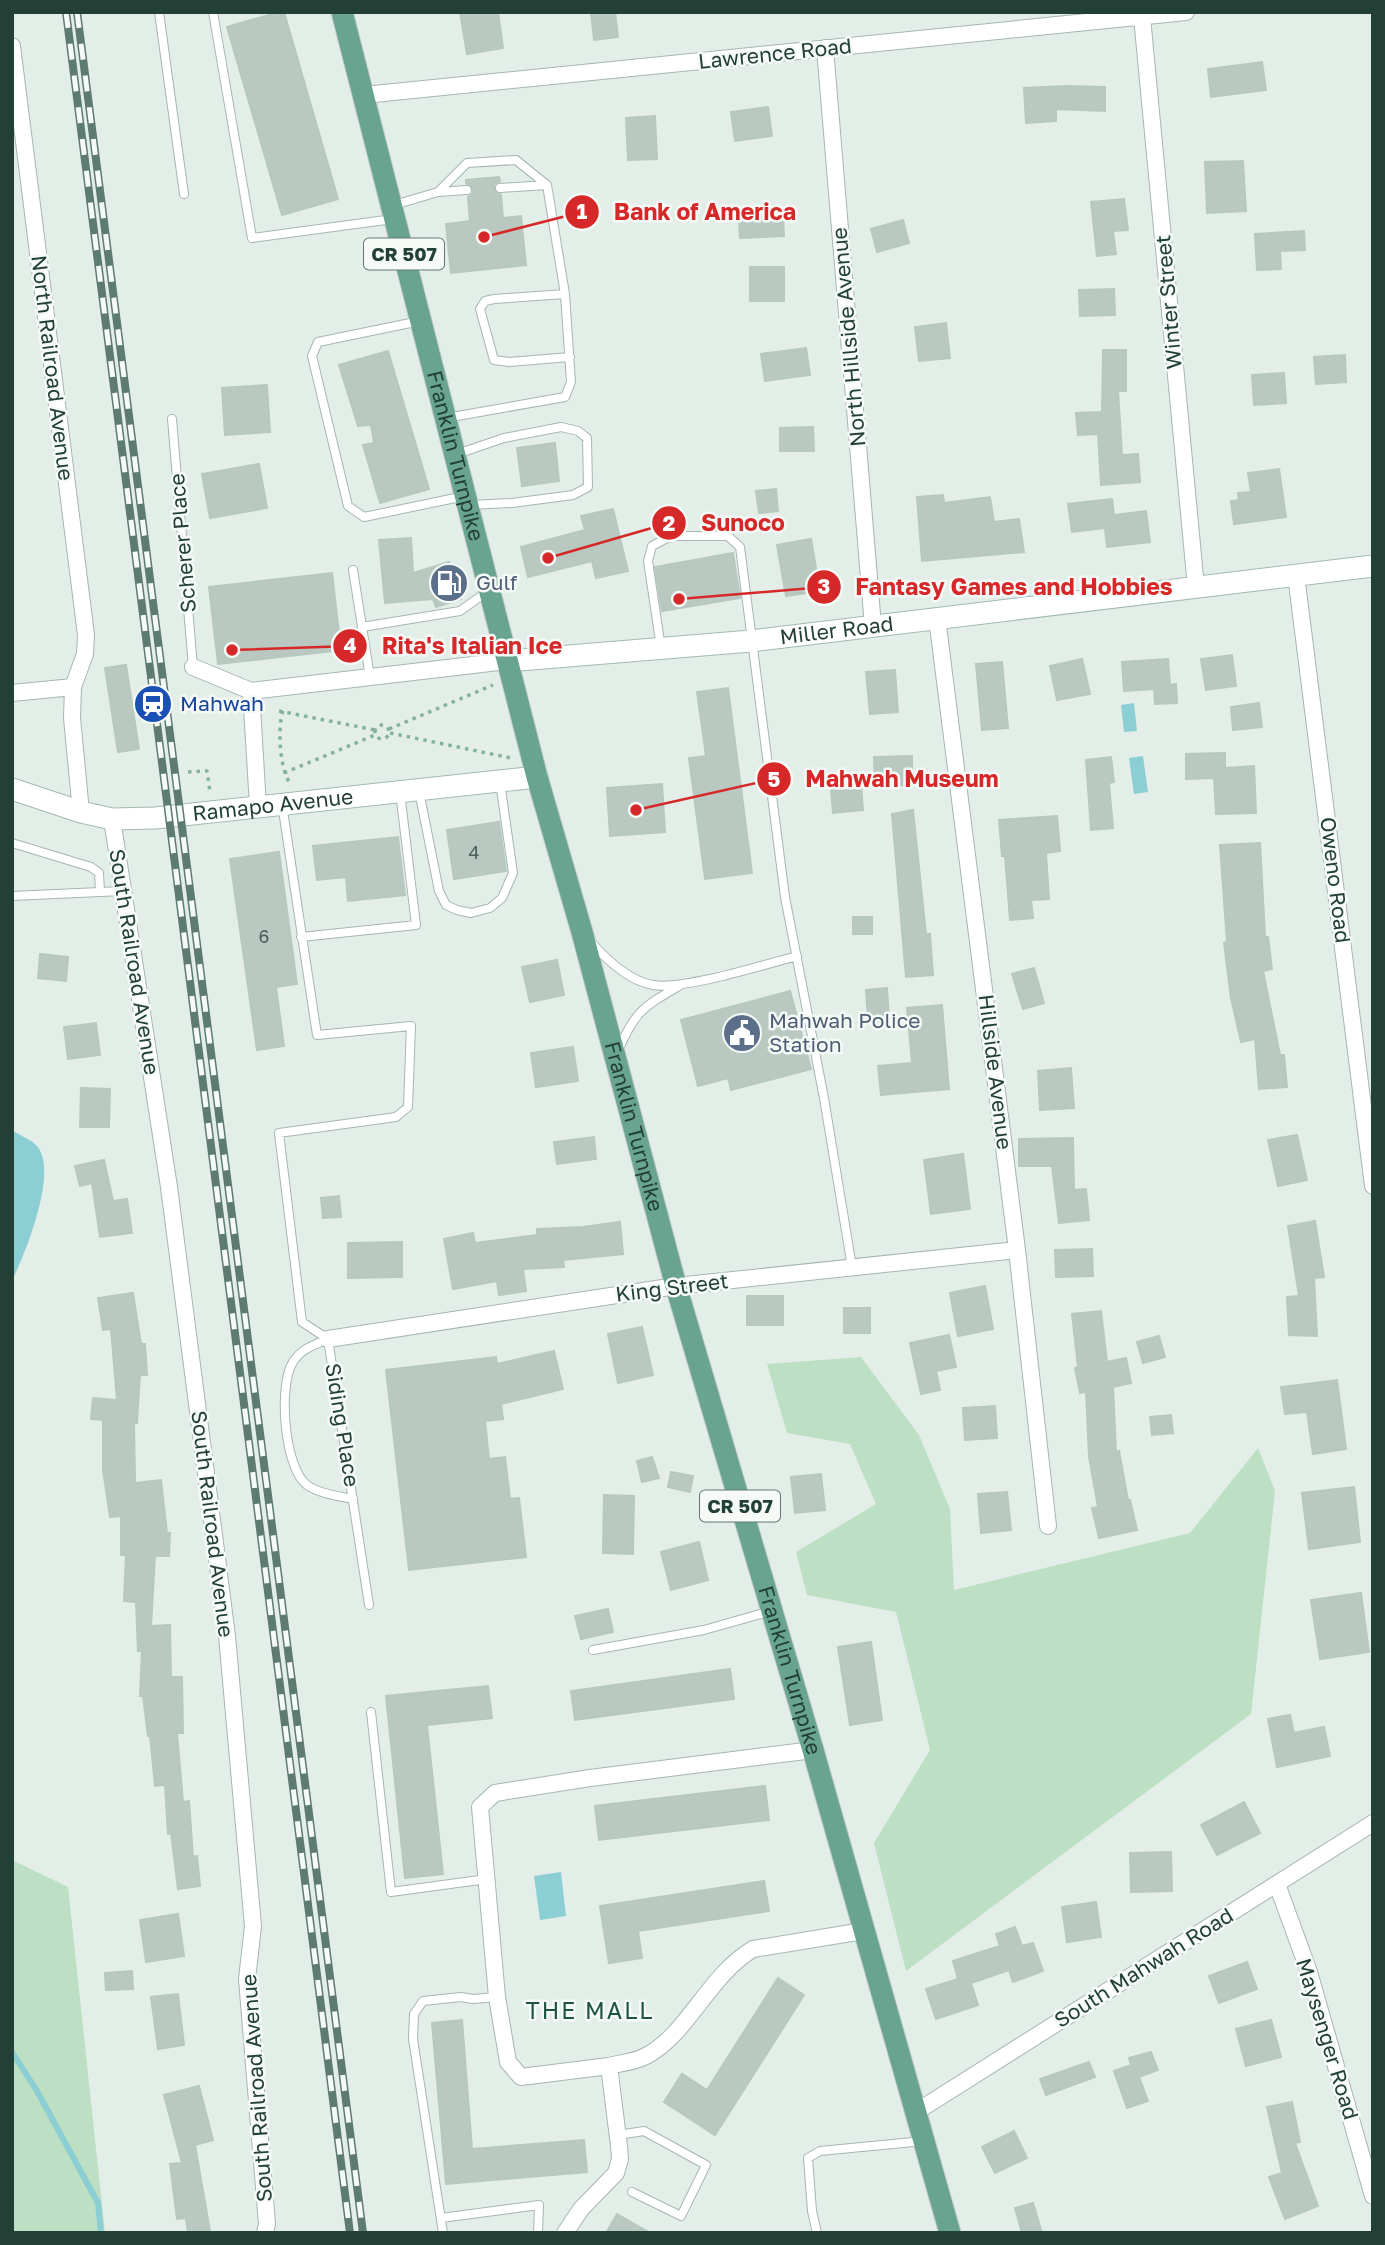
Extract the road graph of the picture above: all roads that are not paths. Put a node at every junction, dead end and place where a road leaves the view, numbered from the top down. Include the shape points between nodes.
1 (159, 12) edge
2 (213, 12) edge
3 (342, 12) edge
4 (1186, 12) edge
5 (1142, 17) junction
6 (12, 46) edge
7 (825, 48) junction
8 (364, 95) junction
9 (547, 185) junction
10 (500, 188) dead end
11 (467, 190) dead end
12 (438, 192) junction
13 (184, 194) dead end
14 (394, 212) junction
15 (565, 294) junction
16 (422, 321) junction
17 (570, 357) junction
18 (446, 418) junction
19 (172, 419) dead end
20 (455, 454) junction
21 (466, 501) junction
22 (1373, 566) edge
23 (353, 570) dead end
24 (1296, 575) junction
25 (1196, 587) junction
26 (489, 590) junction
27 (937, 618) junction
28 (873, 626) junction
29 (362, 627) junction
30 (751, 641) junction
31 (661, 648) junction
32 (507, 662) junction
33 (193, 667) joint
34 (370, 677) junction
35 (73, 687) junction
36 (251, 691) junction
37 (12, 693) edge
38 (503, 772) junction
39 (537, 777) junction
40 (12, 789) edge
41 (409, 789) junction
42 (281, 803) junction
43 (258, 806) junction
44 (81, 812) junction
45 (112, 819) junction
46 (12, 843) edge
47 (123, 891) junction
48 (100, 892) junction
49 (12, 896) edge
50 (582, 932) junction
51 (301, 937) junction
52 (797, 956) junction
53 (681, 984) junction
54 (615, 1057) junction
55 (1373, 1186) edge
56 (1017, 1250) junction
57 (852, 1267) junction
58 (676, 1286) junction
59 (328, 1339) junction
60 (354, 1499) junction
61 (1048, 1526) dead end
62 (369, 1605) dead end
63 (772, 1611) junction
64 (593, 1650) dead end
65 (371, 1712) dead end
66 (813, 1750) junction
67 (1373, 1823) edge
68 (487, 1879) junction
69 (1277, 1884) junction
70 (863, 1931) junction
71 (497, 1997) junction
72 (609, 2066) junction
73 (916, 2112) junction
74 (618, 2135) junction
75 (924, 2141) junction
76 (632, 2192) dead end
77 (1373, 2196) edge
78 (441, 2218) junction
79 (265, 2233) edge
80 (443, 2233) edge
81 (538, 2233) edge
82 (565, 2233) edge
83 (817, 2233) edge
84 (950, 2233) edge

1 - 13 lane
2 - 14 lane via 252,238
3 - 8 main road, Franklin Turnpike / CR 507
4 - 5 street, Lawrence Road
5 - 7 street, Lawrence Road
5 - 25 street, Winter Street
6 - 35 street, North Railroad Avenue via 86,635 85,654
7 - 8 street, Lawrence Road
7 - 28 street, North Hillside Avenue
8 - 14 main road, Franklin Turnpike / CR 507
9 - 10 lane
9 - 12 lane via 516,160 467,163
9 - 15 lane
11 - 12 lane
12 - 14 lane
14 - 16 main road, Franklin Turnpike / CR 507
15 - 17 lane
15 - 17 lane via 485,300 480,309 494,360
16 - 18 main road, Franklin Turnpike / CR 507
16 - 21 lane via 318,342 312,356 348,506 363,517
17 - 18 lane via 571,382 565,397
18 - 20 main road, Franklin Turnpike / CR 507
19 - 33 lane, Scherer Place
20 - 21 main road, Franklin Turnpike / CR 507
20 - 21 lane via 561,427 587,438 588,486 573,495 512,503
21 - 26 main road, Franklin Turnpike / CR 507
22 - 24 street, Miller Road
23 - 29 lane
24 - 25 street, Miller Road
24 - 55 street, Oweno Road
25 - 27 street, Miller Road
26 - 29 lane via 460,611
26 - 32 main road, Franklin Turnpike / CR 507
27 - 28 street, Miller Road
27 - 56 street, Hillside Avenue
28 - 30 street, Miller Road
29 - 34 lane
30 - 31 street, Miller Road
30 - 31 lane via 740,547 728,536 671,536 652,546 648,561
30 - 52 lane via 775,834
31 - 32 street, Miller Road
32 - 34 street
32 - 39 main road, Franklin Turnpike / CR 507
33 - 36 street
34 - 36 street
35 - 37 street
35 - 44 street
36 - 43 street
38 - 39 street, Ramapo Avenue
38 - 41 street, Ramapo Avenue
38 - 41 lane via 513,873 502,898 490,908 471,913 446,905 439,891
39 - 50 main road, Franklin Turnpike / CR 507
40 - 44 street, Ramapo Avenue
41 - 42 street, Ramapo Avenue
41 - 51 lane via 416,925
42 - 43 street, Ramapo Avenue
42 - 51 lane
43 - 45 street, Ramapo Avenue
44 - 45 street, Ramapo Avenue
45 - 47 street, South Railroad Avenue
46 - 48 lane via 91,866 99,873
47 - 48 lane
47 - 79 street, South Railroad Avenue via 169,1187 227,1636 253,1926 247,1979
48 - 49 lane
50 - 53 lane via 610,963 627,973 652,985
50 - 54 main road, Franklin Turnpike / CR 507
51 - 59 lane, Siding Place via 317,1035 411,1026 408,1107 396,1117 279,1133 302,1322
52 - 53 lane
52 - 57 lane
53 - 54 lane via 638,1013
54 - 58 main road, Franklin Turnpike / CR 507
56 - 57 street, King Street
56 - 61 street, Hillside Avenue
57 - 58 street, King Street
58 - 59 street, King Street
58 - 63 main road, Franklin Turnpike / CR 507
59 - 60 lane, Siding Place
59 - 60 lane via 307,1347 288,1372 284,1400 289,1441 297,1472 306,1485
60 - 62 lane, Siding Place
63 - 64 lane via 704,1630
63 - 66 main road, Franklin Turnpike / CR 507
65 - 68 lane via 391,1892
66 - 68 street via 495,1793 480,1807
66 - 70 main road, Franklin Turnpike / CR 507
67 - 69 street, South Mahwah Road
68 - 71 street
69 - 73 street, South Mahwah Road
69 - 77 street, Maysenger Road via 1309,1972
70 - 72 street via 753,1949 712,1984 669,2039 645,2057
70 - 73 main road, Franklin Turnpike / CR 507
71 - 72 street via 508,2062 522,2077
71 - 78 lane via 423,2001 414,2014 413,2039
72 - 74 street
73 - 75 main road, Franklin Turnpike / CR 507
74 - 76 lane via 644,2131 706,2165 681,2216
74 - 82 street via 616,2173
75 - 83 lane via 820,2151 808,2158
75 - 84 main road, Franklin Turnpike / CR 507
78 - 80 lane
78 - 81 lane via 539,2205

